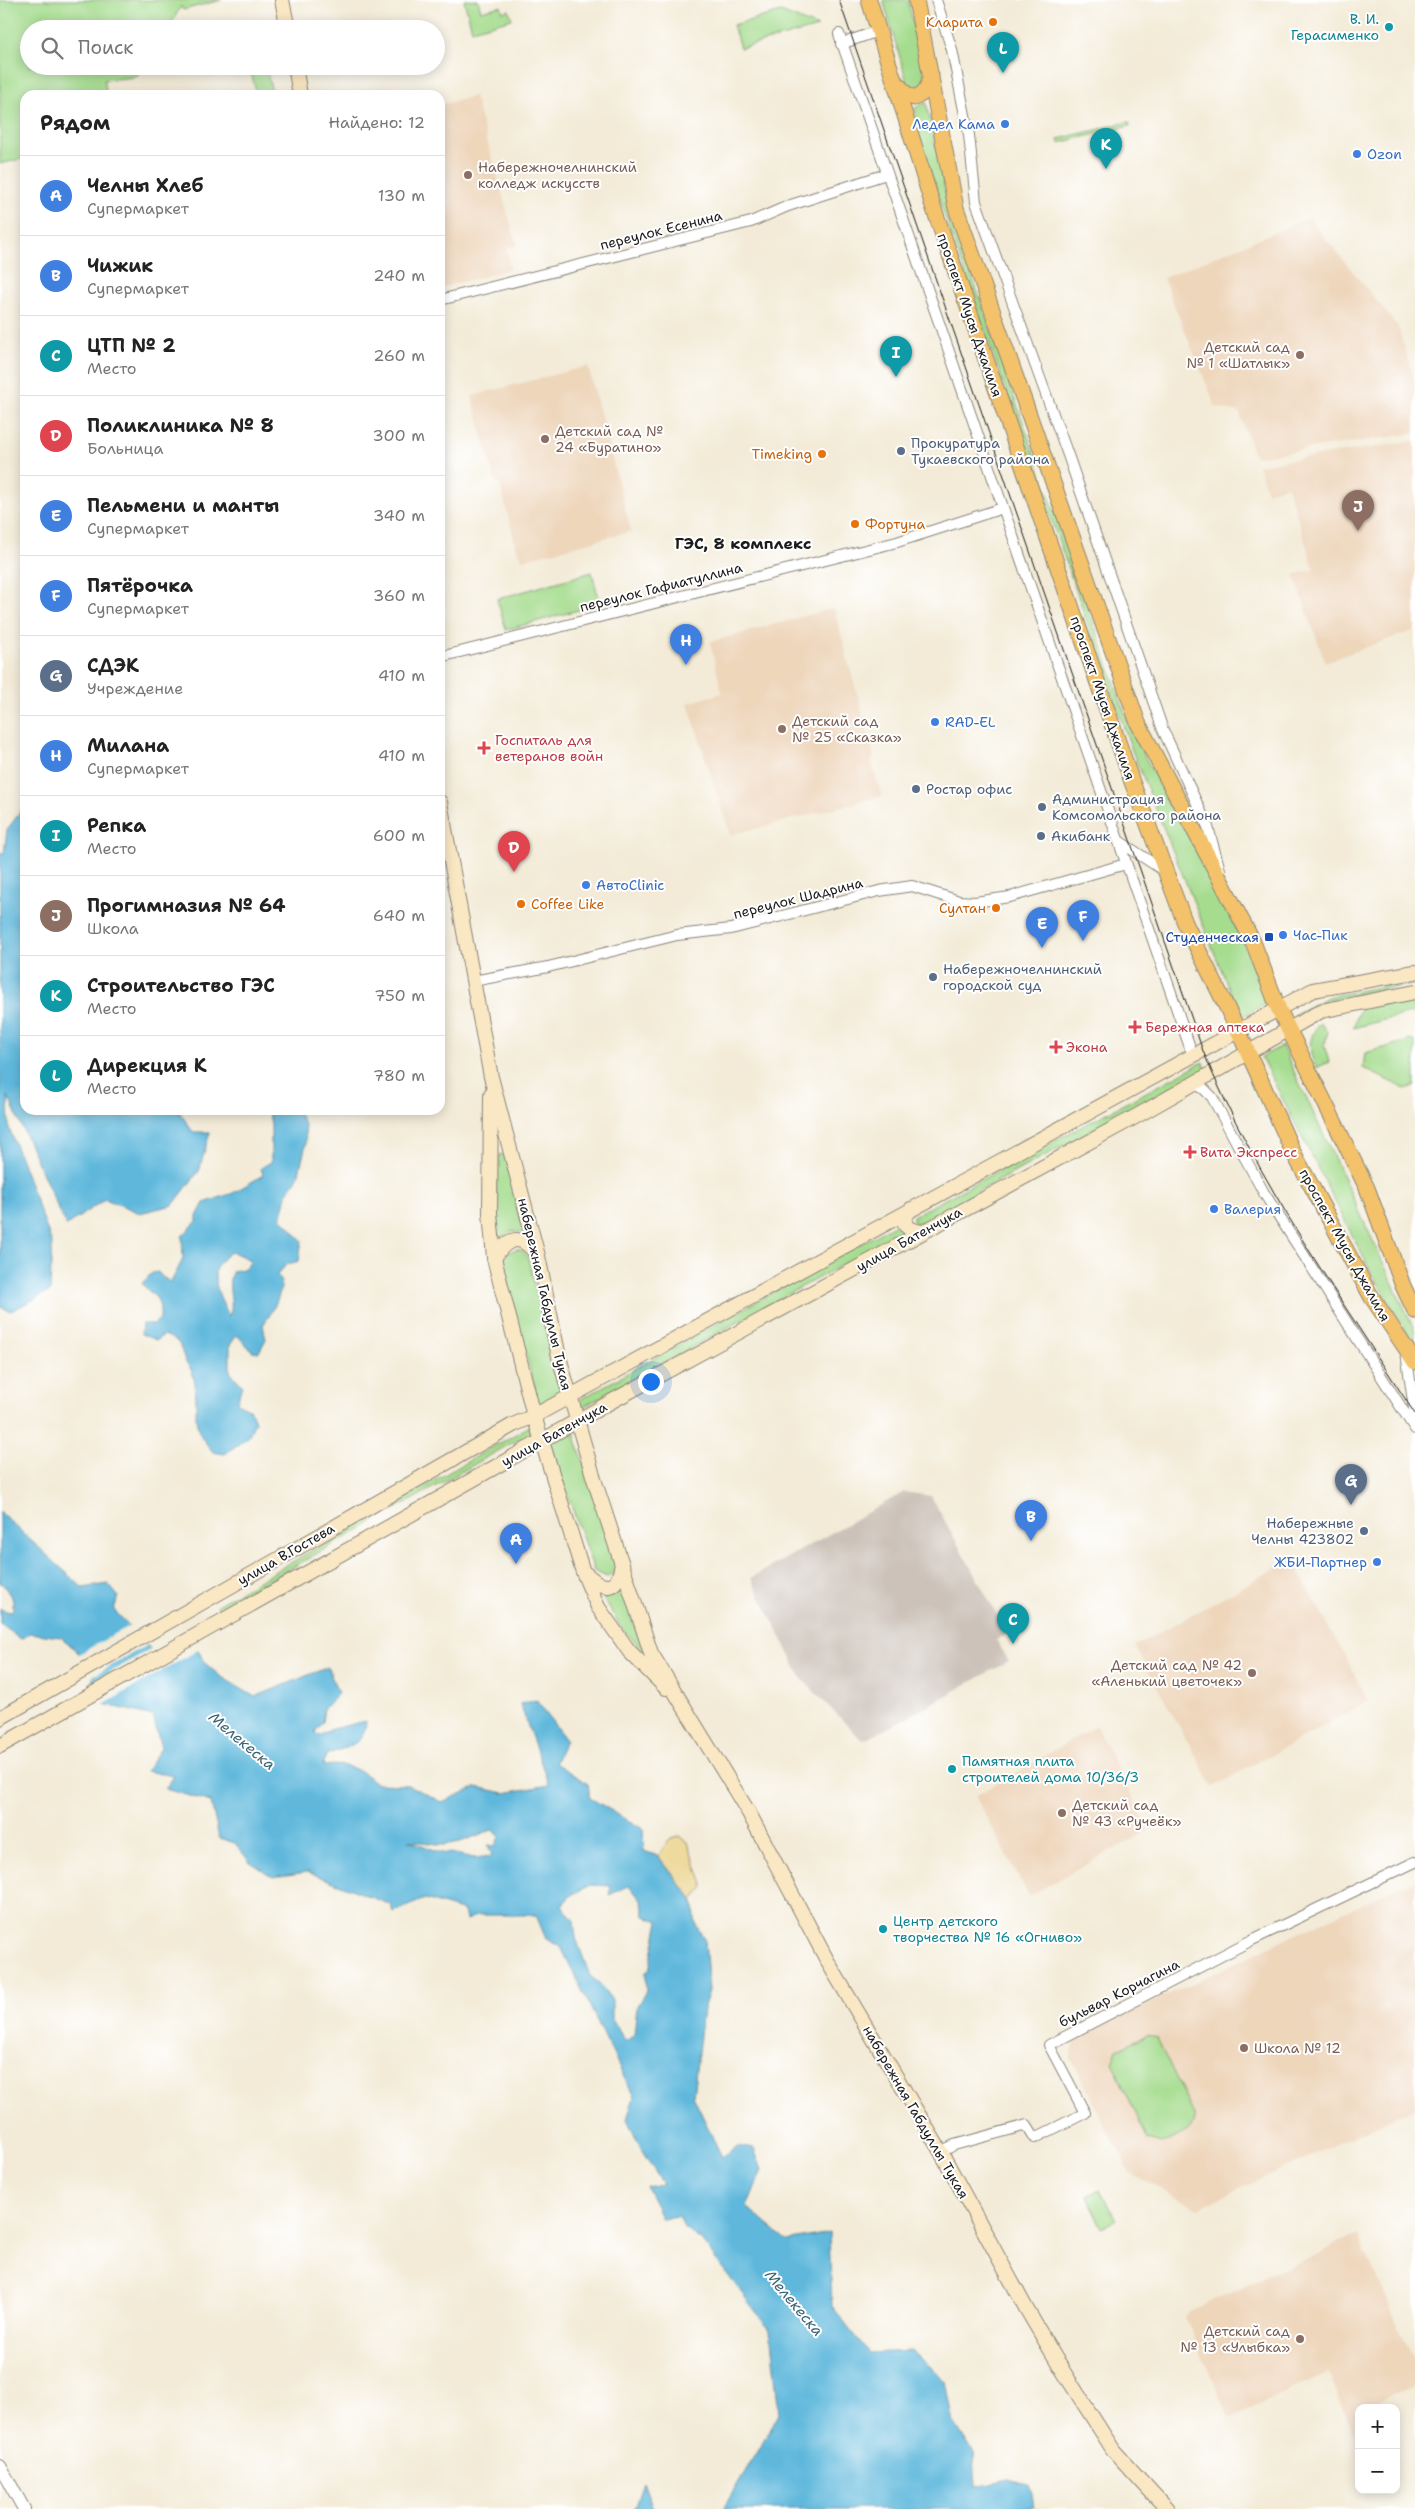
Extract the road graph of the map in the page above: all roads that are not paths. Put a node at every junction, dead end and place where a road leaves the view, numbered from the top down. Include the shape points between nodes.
1 (282, 0) edge
2 (869, 0) edge
3 (916, 0) edge
4 (936, 0) edge
5 (286, 20) edge
6 (878, 31) junction
7 (931, 73) junction
8 (297, 75) edge
9 (892, 78) junction
10 (299, 90) edge
11 (886, 174) junction
12 (445, 299) edge
13 (1002, 508) junction
14 (445, 656) edge
15 (445, 829) edge
16 (1119, 842) junction
17 (1126, 864) junction
18 (1166, 873) junction
19 (1222, 881) junction
20 (1415, 972) edge
21 (473, 981) junction
22 (1415, 992) edge
23 (1279, 1010) junction
24 (1238, 1030) junction
25 (1288, 1030) junction
26 (1248, 1053) junction
27 (1193, 1056) junction
28 (490, 1077) junction
29 (1195, 1084) junction
30 (911, 1209) junction
31 (921, 1232) junction
32 (538, 1256) junction
33 (494, 1258) junction
34 (1403, 1286) junction
35 (1415, 1300) edge
36 (1415, 1311) edge
37 (1406, 1348) junction
38 (1415, 1362) edge
39 (569, 1396) junction
40 (534, 1416) junction
41 (1415, 1416) edge
42 (578, 1422) junction
43 (513, 1426) joint
44 (1415, 1429) edge
45 (542, 1442) junction
46 (412, 1512) joint
47 (622, 1564) junction
48 (583, 1572) junction
49 (681, 1703) junction
50 (0, 1718) edge
51 (0, 1746) edge
52 (1415, 1862) edge
53 (941, 2152) junction
54 (0, 2466) edge
55 (24, 2509) edge
56 (1166, 2509) edge

1 - 5 main road
2 - 6 main road, проспект Мусы Джалиля
3 - 7 main road, проспект Мусы Джалиля
4 - 19 street via 952,50 969,135 976,202 1163,730 1208,827
6 - 9 main road, проспект Мусы Джалиля
6 - 11 street via 840,39
7 - 9 main road via 928,88 923,95 914,98
7 - 19 main road, проспект Мусы Джалиля via 956,208 1138,724
8 - 10 main road
9 - 18 main road, проспект Мусы Джалиля via 1058,572
11 - 12 street, переулок Есенина via 788,206 751,222
11 - 13 street
13 - 14 street, переулок Гафиатуллина via 898,542
13 - 16 street
15 - 21 main road, набережная Габдуллы Тукая
16 - 17 street
16 - 18 street
17 - 21 street, переулок Шадрина via 1010,897 975,902 959,901 912,886 879,891 731,929 677,935
17 - 27 street
18 - 24 main road, проспект Мусы Джалиля via 1185,923
19 - 23 main road, проспект Мусы Джалиля via 1253,942
20 - 23 main road, улица Батенчука via 1313,990
21 - 28 main road, набережная Габдуллы Тукая
22 - 25 main road, улица Батенчука via 1321,1012
23 - 24 main road, улица Батенчука
23 - 25 main road, проспект Мусы Джалиля
24 - 26 main road, проспект Мусы Джалиля
24 - 27 main road, улица Батенчука
25 - 26 main road, улица Батенчука
25 - 34 main road, проспект Мусы Джалиля via 1366,1188
26 - 29 main road, улица Батенчука
26 - 37 main road, проспект Мусы Джалиля via 1302,1169 1371,1296
27 - 30 main road, улица Батенчука
28 - 32 main road, набережная Габдуллы Тукая
28 - 33 main road, набережная Габдуллы Тукая via 490,1213
29 - 31 main road, улица Батенчука
29 - 44 street via 1212,1097 1264,1193
30 - 31 main road via 905,1217 905,1225
30 - 39 main road, улица Батенчука
31 - 42 main road, улица Батенчука
32 - 33 main road via 528,1242 517,1239 508,1242
32 - 39 main road, набережная Габдуллы Тукая
33 - 40 main road, набережная Габдуллы Тукая
34 - 35 street
34 - 36 main road, проспект Мусы Джалиля
37 - 38 main road, проспект Мусы Джалиля
37 - 41 street
39 - 40 main road, улица Батенчука
39 - 42 main road, набережная Габдуллы Тукая
40 - 43 main road, улица Батенчука
40 - 45 main road, набережная Габдуллы Тукая
42 - 45 main road, улица Батенчука
42 - 47 main road, набережная Габдуллы Тукая
43 - 50 main road, улица В.Гостева
45 - 46 main road, улица Батенчука
45 - 48 main road, набережная Габдуллы Тукая
46 - 51 main road, улица В.Гостева
47 - 48 main road via 619,1579 606,1587 596,1584
47 - 49 main road, набережная Габдуллы Тукая via 651,1653
48 - 49 main road, набережная Габдуллы Тукая via 598,1607 613,1629
49 - 53 main road, набережная Габдуллы Тукая via 749,1813 829,1964
52 - 53 street, бульвар Корчагина via 1243,1944 1049,2044 1085,2113 1035,2138 1027,2125 954,2145
53 - 56 main road, набережная Габдуллы Тукая via 1063,2372 1114,2451
54 - 55 street

